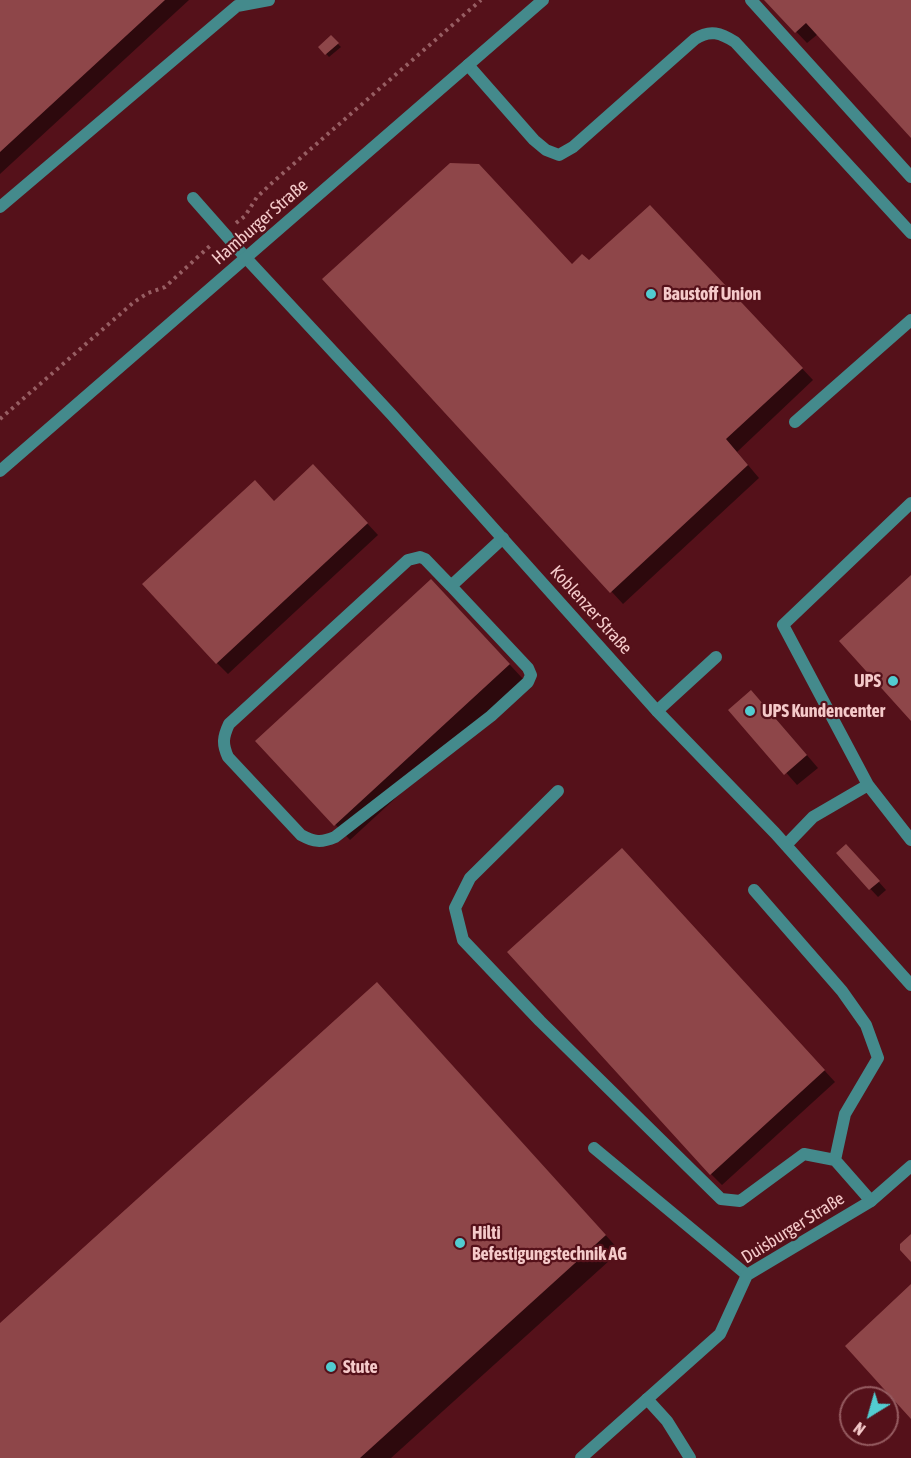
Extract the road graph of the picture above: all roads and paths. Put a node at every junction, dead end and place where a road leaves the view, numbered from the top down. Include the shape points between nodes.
1 (269, 0) edge
2 (481, 0) edge
3 (543, 0) edge
4 (751, 0) edge
5 (468, 65) junction
6 (911, 177) edge
7 (193, 198) dead end
8 (0, 207) edge
9 (224, 233) junction
10 (911, 233) edge
11 (246, 258) junction
12 (911, 320) edge
13 (0, 419) edge
14 (795, 422) dead end
15 (0, 471) edge
16 (911, 504) edge
17 (503, 538) junction
18 (451, 586) junction
19 (716, 657) dead end
20 (657, 711) junction
21 (867, 785) junction
22 (558, 791) dead end
23 (911, 840) edge
24 (786, 845) junction
25 (754, 890) dead end
26 (911, 985) edge
27 (594, 1148) dead end
28 (835, 1160) junction
29 (911, 1166) edge
30 (871, 1201) junction
31 (747, 1275) junction
32 (647, 1399) junction
33 (581, 1458) edge
34 (690, 1458) edge

1 - 8 street via 237,6
2 - 9 path via 273,182 245,216
3 - 5 street, Hamburger Straße
4 - 6 street
5 - 10 street via 534,140 559,155 695,39 713,32 724,35 735,42
5 - 11 street, Hamburger Straße
7 - 9 street, Koblenzer Straße
9 - 11 street, Koblenzer Straße
9 - 13 path via 165,287 134,302
11 - 15 street, Hamburger Straße
11 - 17 street, Koblenzer Straße
12 - 14 street
16 - 21 street via 783,625
17 - 18 street
17 - 20 street, Koblenzer Straße
18 - 18 street via 425,559 408,560 229,724 223,736 228,757 301,835 313,842 335,837 491,716 528,682 528,668
19 - 20 street
20 - 24 street, Koblenzer Straße
21 - 23 street
21 - 24 street via 813,817
22 - 28 street via 471,878 455,908 463,940 721,1199 740,1201 804,1154
24 - 26 street, Koblenzer Straße
25 - 28 street via 842,991 866,1025 878,1058 845,1114
27 - 31 street
28 - 30 street
29 - 30 street, Duisburger Straße
30 - 31 street, Duisburger Straße
31 - 32 street, Duisburger Straße via 720,1334
32 - 33 street, Duisburger Straße
32 - 34 street via 667,1421

